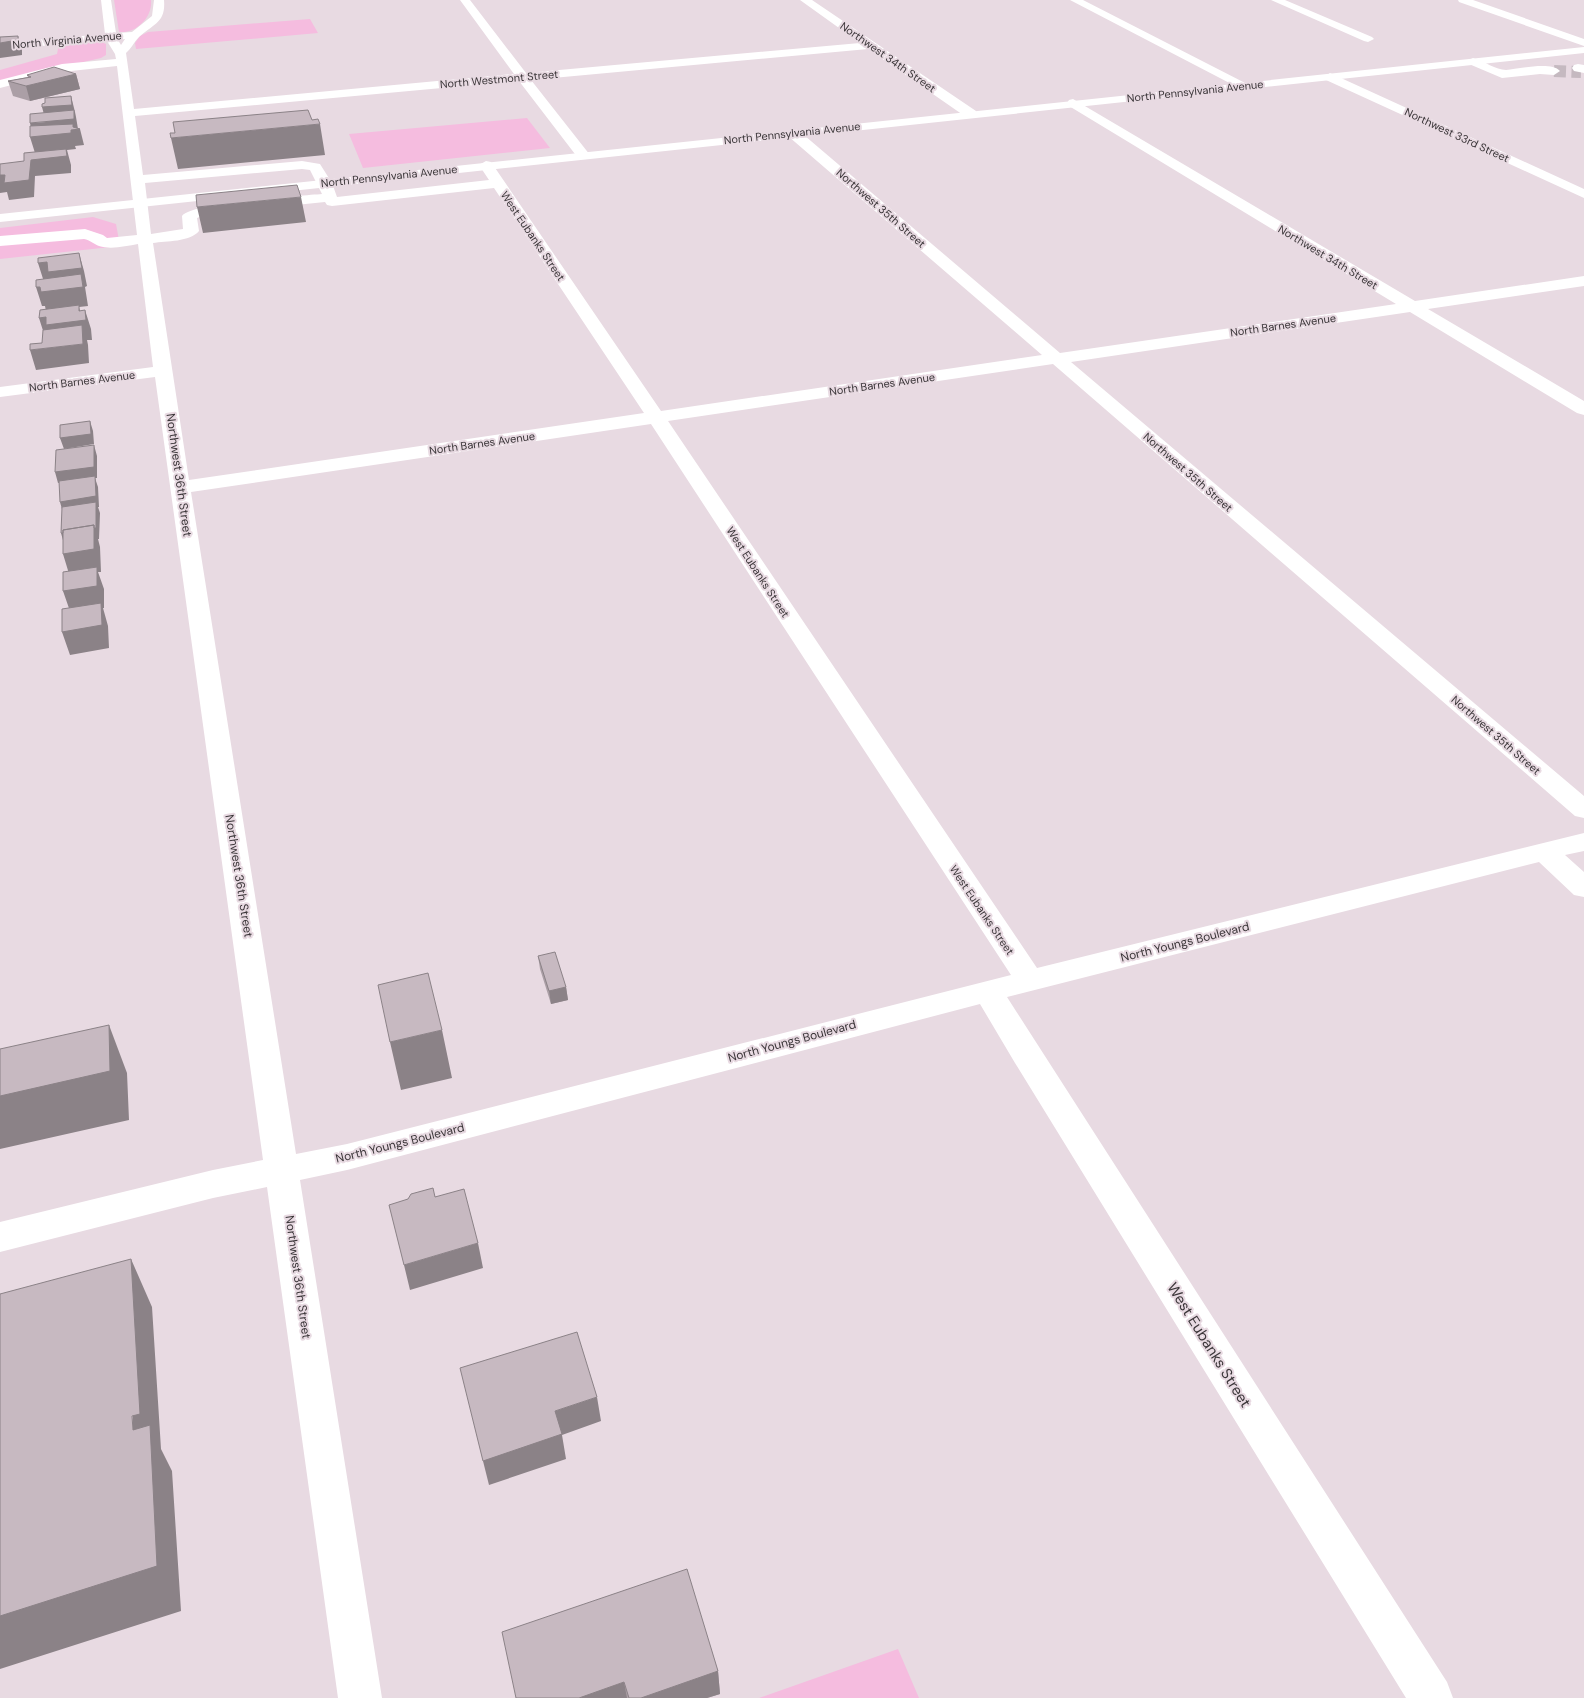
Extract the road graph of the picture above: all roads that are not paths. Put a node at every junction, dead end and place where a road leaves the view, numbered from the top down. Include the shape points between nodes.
1 (106, 0) edge
2 (159, 0) edge
3 (465, 0) edge
4 (805, 0) edge
5 (1075, 0) edge
6 (1276, 0) edge
7 (1463, 0) edge
8 (134, 35) junction
9 (111, 37) junction
10 (1368, 39) dead end
11 (1584, 44) edge
12 (870, 45) junction
13 (0, 46) edge
14 (1584, 50) edge
15 (1563, 52) junction
16 (122, 58) junction
17 (1473, 62) junction
18 (1582, 68) tunnel mouth
19 (1549, 70) tunnel mouth
20 (522, 77) junction
21 (1330, 77) junction
22 (0, 84) edge
23 (1245, 86) junction
24 (1073, 103) junction
25 (128, 113) junction
26 (971, 114) junction
27 (793, 133) junction
28 (583, 155) junction
29 (486, 165) junction
30 (136, 180) junction
31 (498, 183) junction
32 (328, 190) junction
33 (1584, 194) edge
34 (139, 203) junction
35 (0, 218) edge
36 (144, 239) junction
37 (0, 241) edge
38 (1584, 281) edge
39 (1411, 306) junction
40 (1055, 359) junction
41 (163, 371) junction
42 (0, 392) edge
43 (1584, 409) edge
44 (656, 417) junction
45 (181, 487) junction
46 (1584, 810) edge
47 (1584, 842) edge
48 (1545, 852) junction
49 (1584, 888) edge
50 (1030, 981) junction
51 (988, 991) junction
52 (282, 1170) junction
53 (0, 1238) edge
54 (360, 1698) edge
55 (1431, 1698) edge

1 - 9 street, Northwest 36th Street
2 - 8 street via 156,20
3 - 20 street
4 - 12 street, Northwest 34th Street
5 - 23 street
6 - 10 street
7 - 11 street
8 - 9 street, North Virginia Avenue
8 - 16 street
9 - 13 street, North Virginia Avenue
9 - 16 street, Northwest 36th Street
12 - 20 street, North Westmont Street
12 - 26 street, Northwest 34th Street
14 - 15 street, North Pennsylvania Avenue
15 - 17 street, North Pennsylvania Avenue
15 - 18 street
16 - 22 street via 62,68
16 - 25 street, Northwest 36th Street
17 - 19 street via 1502,74
17 - 21 street, North Pennsylvania Avenue
20 - 25 street, North Westmont Street
20 - 28 street
21 - 23 street, North Pennsylvania Avenue
21 - 33 street, Northwest 33rd Street
23 - 24 street, North Pennsylvania Avenue
24 - 26 street, North Pennsylvania Avenue
24 - 39 street, Northwest 34th Street
25 - 30 street, Northwest 36th Street
26 - 27 street, North Pennsylvania Avenue
27 - 28 street, North Pennsylvania Avenue
27 - 40 street, Northwest 35th Street
28 - 29 street, North Pennsylvania Avenue
29 - 31 street, West Eubanks Street
29 - 32 street, North Pennsylvania Avenue
30 - 32 street via 302,165 315,167
30 - 34 street, Northwest 36th Street
31 - 32 street via 332,202
31 - 44 street, West Eubanks Street
32 - 34 street, North Pennsylvania Avenue
32 - 36 street via 205,210 189,216 191,231
34 - 35 street, North Pennsylvania Avenue
34 - 36 street, Northwest 36th Street
36 - 37 street via 102,242 85,234
36 - 41 street, Northwest 36th Street
38 - 39 street, North Barnes Avenue
39 - 40 street, North Barnes Avenue
39 - 43 street, Northwest 34th Street
40 - 44 street, North Barnes Avenue
40 - 46 street, Northwest 35th Street
41 - 42 street, North Barnes Avenue
41 - 45 street, Northwest 36th Street
44 - 45 street, North Barnes Avenue
44 - 50 street, West Eubanks Street
45 - 52 street, Northwest 36th Street
47 - 48 street, North Youngs Boulevard
48 - 49 street
48 - 50 street, North Youngs Boulevard
50 - 51 street, North Youngs Boulevard
51 - 52 street, North Youngs Boulevard via 392,1146
51 - 55 street, West Eubanks Street
52 - 53 street, North Youngs Boulevard via 213,1184
52 - 54 street, Northwest 36th Street

